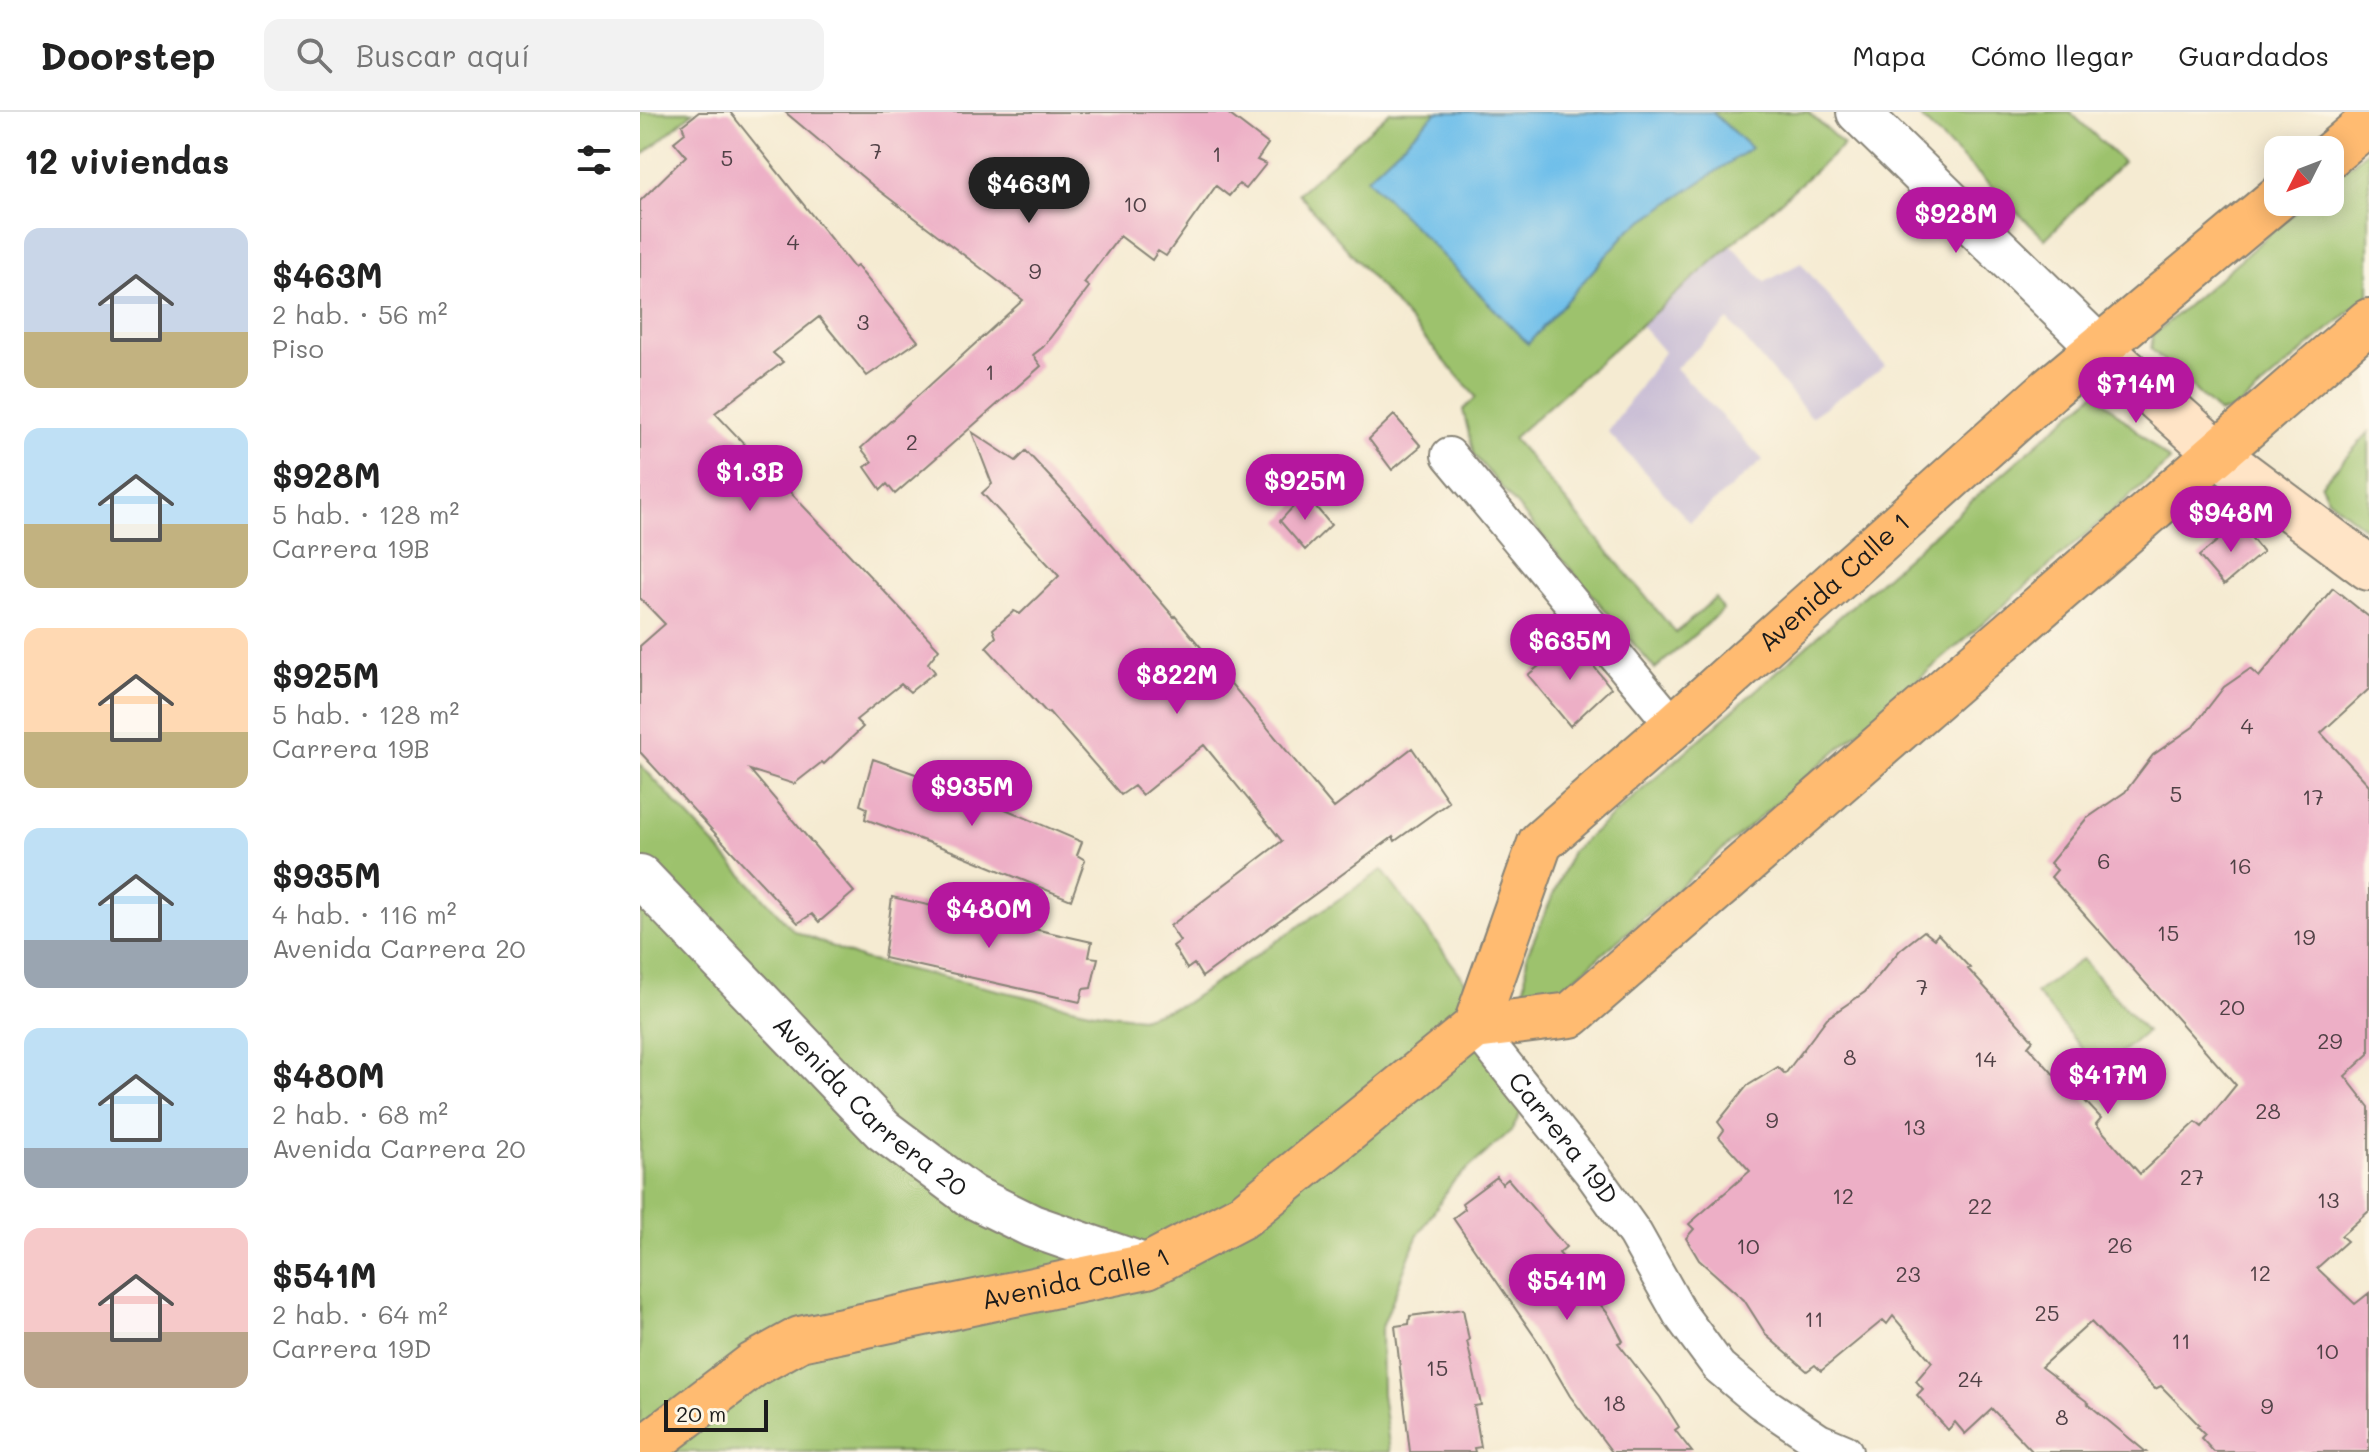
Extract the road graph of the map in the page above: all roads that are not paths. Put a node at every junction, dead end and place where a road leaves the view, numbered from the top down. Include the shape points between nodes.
1 (1858, 112) edge
2 (2369, 122) edge
3 (2344, 143) edge
4 (2264, 210) edge
5 (2369, 321) edge
6 (2100, 348) junction
7 (2217, 452) junction
8 (1449, 455) dead end
9 (2369, 568) edge
10 (1674, 726) junction
11 (640, 876) edge
12 (1475, 1027) junction
13 (1147, 1266) junction
14 (640, 1451) edge
15 (1845, 1452) edge

1 - 6 street
2 - 3 main road
4 - 6 main road, Avenida Calle 1
5 - 7 main road
6 - 7 main road
6 - 10 main road, Avenida Calle 1
7 - 9 main road
7 - 12 main road via 1571,1015
8 - 10 street
10 - 12 main road, Avenida Calle 1 via 1540,843
11 - 13 street, Avenida Carrera 20 via 883,1130 971,1196 1032,1226
12 - 13 main road, Avenida Calle 1 via 1244,1215
12 - 15 street, Carrera 19D via 1591,1172 1719,1367 1761,1402
13 - 14 main road, Avenida Calle 1 via 800,1339 753,1365

